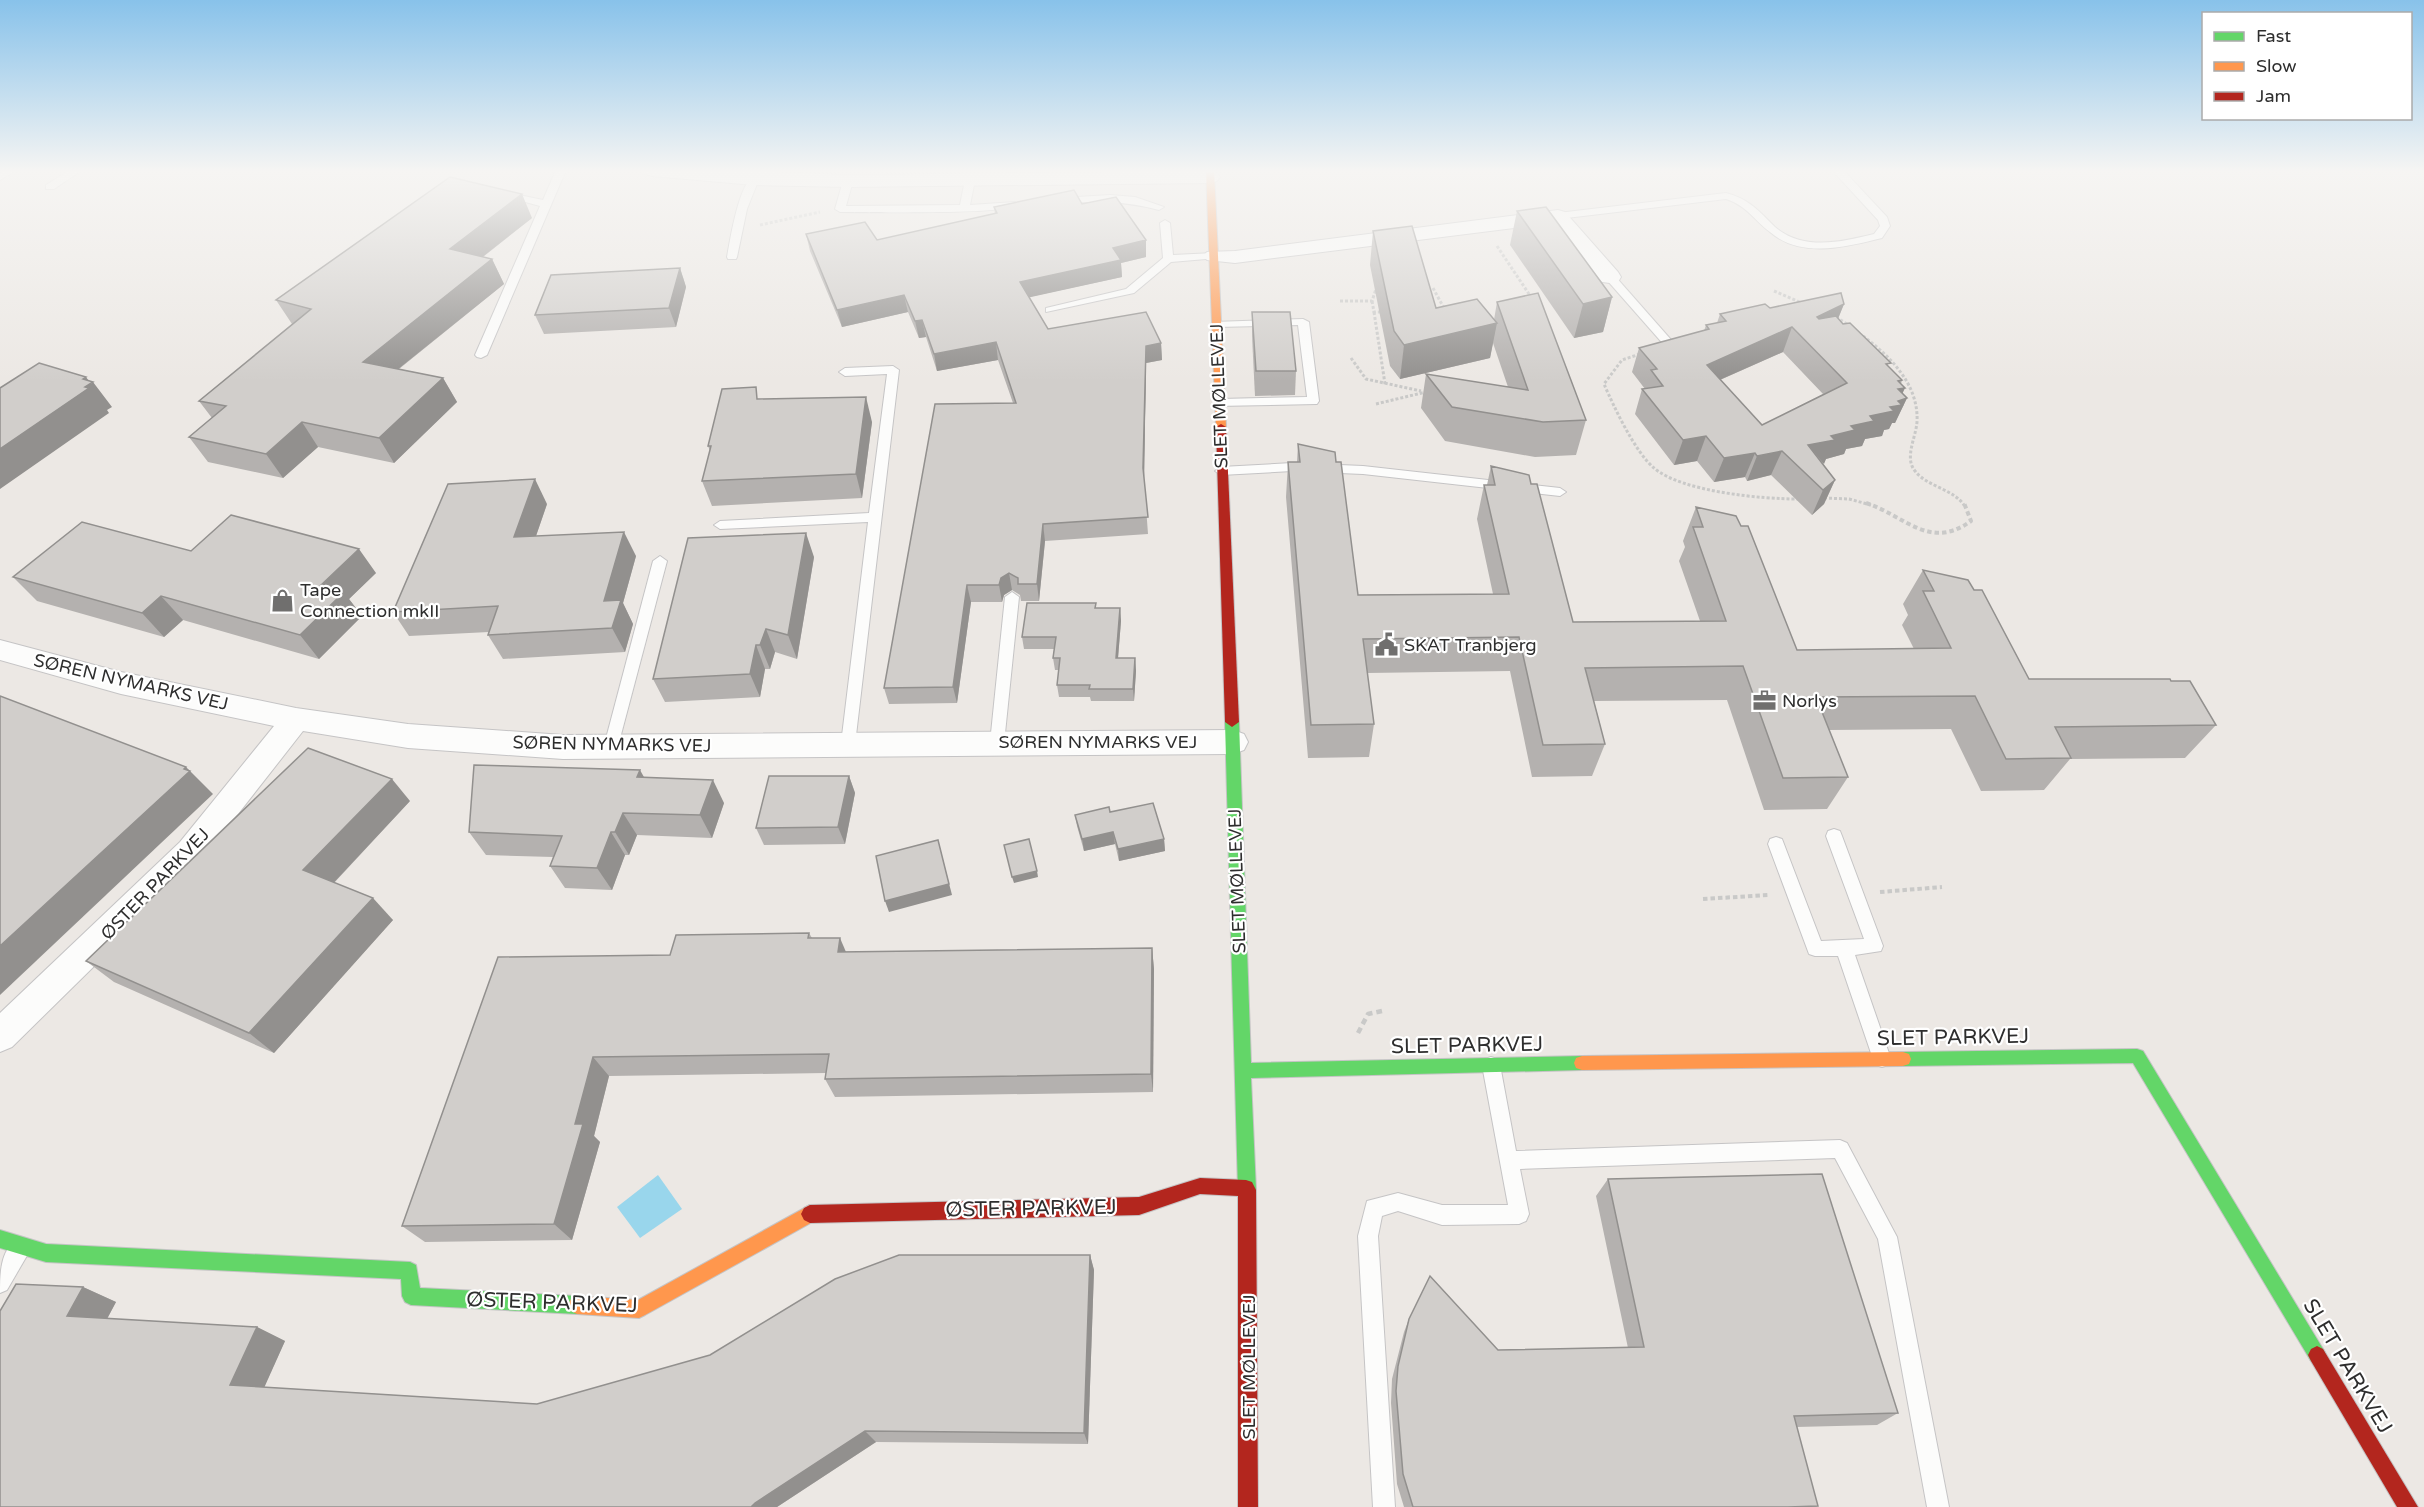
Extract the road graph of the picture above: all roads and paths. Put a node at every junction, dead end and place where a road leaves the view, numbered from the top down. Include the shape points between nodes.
1 (530, 240) edge
2 (736, 240) edge
3 (1166, 240) edge
4 (1213, 240) edge
5 (1372, 240) edge
6 (1494, 240) edge
7 (1579, 240) edge
8 (1791, 240) edge
9 (1855, 240) edge
10 (732, 256) dead end
11 (1214, 256) junction
12 (1168, 259) junction
13 (1610, 277) joint
14 (1433, 288) edge
15 (1376, 289) edge
16 (1774, 291) dead end
17 (1532, 298) edge
18 (1340, 301) dead end
19 (1372, 301) junction
20 (1813, 307) edge
21 (1050, 310) dead end
22 (1374, 312) junction
23 (1386, 312) edge
24 (1434, 312) edge
25 (1832, 317) edge
26 (1217, 324) junction
27 (1669, 344) joint
28 (481, 355) dead end
29 (1351, 358) dead end
30 (845, 372) dead end
31 (1385, 384) junction
32 (1434, 390) dead end
33 (1424, 392) junction
34 (1220, 403) junction
35 (1376, 404) dead end
36 (1221, 471) junction
37 (1560, 492) dead end
38 (1806, 498) edge
39 (1817, 498) edge
40 (875, 517) junction
41 (720, 525) dead end
42 (660, 561) dead end
43 (1012, 597) edge
44 (0, 650) edge
45 (296, 719) junction
46 (1233, 742) junction
47 (998, 743) junction
48 (848, 744) junction
49 (611, 746) junction
50 (1834, 836) dead end
51 (1776, 844) dead end
52 (1942, 887) dead end
53 (1794, 893) junction
54 (1856, 894) junction
55 (1703, 899) dead end
56 (1845, 948) junction
57 (0, 1036) edge
58 (1882, 1059) junction
59 (1491, 1065) junction
60 (1244, 1071) junction
61 (1509, 1160) junction
62 (1246, 1188) junction
63 (0, 1239) edge
64 (22, 1246) junction
65 (0, 1283) edge
66 (1248, 1507) edge
67 (1384, 1507) edge
68 (1938, 1507) edge
69 (2408, 1507) edge

1 - 28 lane
2 - 10 lane
3 - 12 lane
4 - 11 street, SLET MØLLEVEJ
5 - 11 street via 1257,255
6 - 17 path
7 - 13 street
8 - 9 lane via 1800,244
11 - 12 lane
11 - 26 street, SLET MØLLEVEJ
12 - 21 lane via 1130,291
13 - 27 lane
14 - 24 path via 1446,312
15 - 19 path
16 - 20 path
18 - 19 path
19 - 22 path
22 - 23 path
22 - 31 path
25 - 39 path via 1842,320 1883,351 1912,388 1917,421 1910,460 1915,472 1963,502 1971,521 1961,531 1940,534 1916,530 1874,506 1839,497
26 - 34 street, SLET MØLLEVEJ
26 - 34 lane via 1304,322 1313,401
27 - 38 path via 1622,360 1604,384 1624,428 1654,468 1679,481 1733,492 1784,500
29 - 31 path via 1366,379
30 - 40 lane via 892,370
31 - 33 path
32 - 33 path
33 - 35 path
34 - 36 street, SLET MØLLEVEJ
36 - 37 lane via 1292,467 1363,470
36 - 46 street, SLET MØLLEVEJ
40 - 41 lane
40 - 48 lane
42 - 49 lane
43 - 47 lane
44 - 45 street, SØREN NYMARKS VEJ via 122,683
45 - 49 street, SØREN NYMARKS VEJ via 408,736 563,747
45 - 57 street, ØSTER PARKVEJ via 191,851
46 - 47 street, SØREN NYMARKS VEJ
46 - 60 street, SLET MØLLEVEJ
47 - 48 street, SØREN NYMARKS VEJ
48 - 49 street, SØREN NYMARKS VEJ
50 - 54 lane
51 - 53 lane
52 - 54 path
53 - 55 path
53 - 56 lane via 1815,949
54 - 56 lane via 1875,946
56 - 58 lane
58 - 59 street, SLET PARKVEJ
58 - 69 street, SLET PARKVEJ via 2136,1056
59 - 60 street, SLET PARKVEJ
59 - 61 lane
60 - 62 street, SLET MØLLEVEJ
61 - 67 lane via 1519,1214 1442,1215 1398,1202 1374,1208 1368,1236
61 - 68 lane via 1840,1149 1887,1237
62 - 64 street, ØSTER PARKVEJ via 1200,1186 1139,1206 812,1213 639,1309 411,1296 410,1271 46,1253
62 - 66 street, SLET MØLLEVEJ
63 - 64 street, ØSTER PARKVEJ
64 - 65 lane

